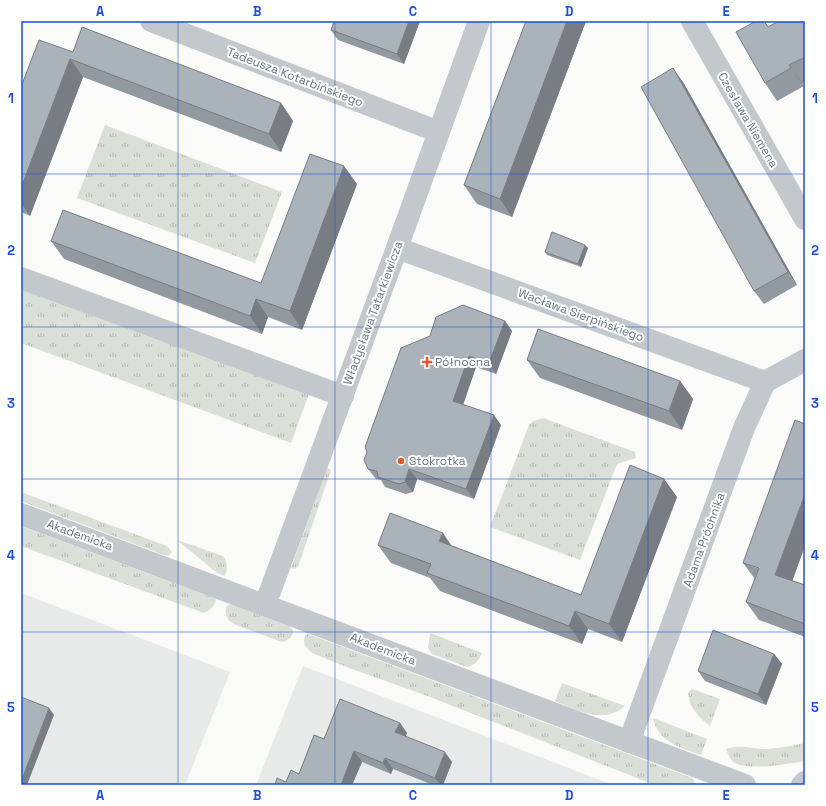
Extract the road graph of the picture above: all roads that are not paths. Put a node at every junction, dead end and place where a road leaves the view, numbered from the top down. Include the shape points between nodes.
1 (151, 21) edge
2 (479, 21) edge
3 (692, 21) edge
4 (438, 132) junction
5 (805, 219) edge
6 (398, 248) junction
7 (21, 278) edge
8 (805, 360) edge
9 (765, 382) junction
10 (342, 396) junction
11 (21, 514) edge
12 (264, 605) junction
13 (629, 742) junction
14 (805, 782) edge
15 (745, 785) edge
16 (802, 785) edge

1 - 4 street, Tadeusza Kotarbińskiego
2 - 4 street, Władysława Tatarkiewicza
3 - 5 street, Czesława Niemena
4 - 6 street, Władysława Tatarkiewicza
6 - 9 street, Wacława Sierpińskiego
6 - 10 street, Władysława Tatarkiewicza
7 - 10 street
8 - 9 street
9 - 13 street, Adama Próchnika via 744,428
10 - 12 street, Władysława Tatarkiewicza
11 - 12 street, Akademicka
12 - 13 street, Akademicka
13 - 15 street, Akademicka
14 - 16 street

